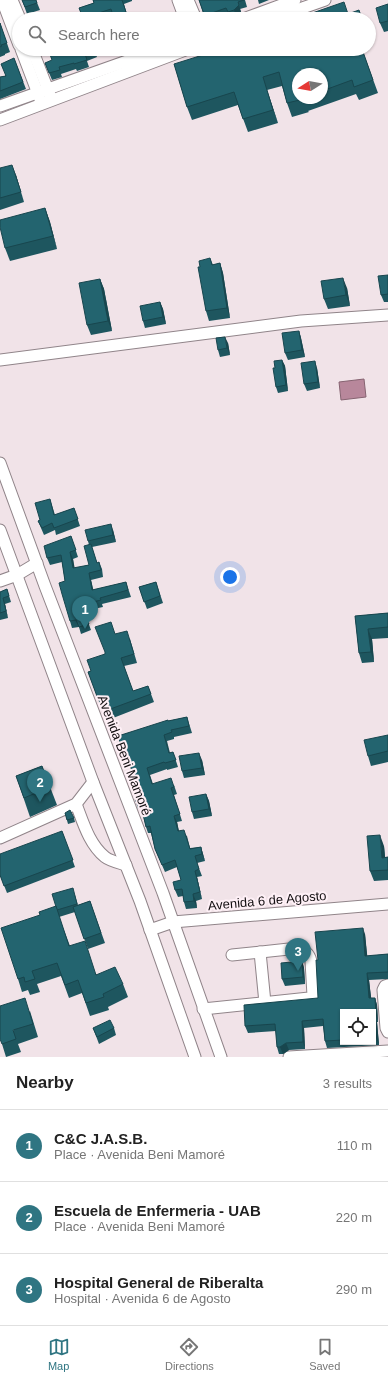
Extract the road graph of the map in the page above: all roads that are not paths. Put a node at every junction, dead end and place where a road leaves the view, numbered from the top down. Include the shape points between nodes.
1 (2, 0) edge
2 (12, 0) edge
3 (178, 0) edge
4 (188, 0) edge
5 (295, 0) edge
6 (324, 0) edge
7 (17, 12) edge
8 (182, 12) edge
9 (193, 12) edge
10 (262, 12) edge
11 (291, 12) edge
12 (12, 26) edge
13 (25, 56) edge
14 (34, 56) edge
15 (141, 56) edge
16 (170, 56) edge
17 (43, 91) junction
18 (47, 103) junction
19 (0, 106) edge
20 (0, 120) edge
21 (388, 315) edge
22 (0, 360) edge
23 (0, 463) edge
24 (0, 530) edge
25 (36, 563) junction
26 (17, 575) junction
27 (0, 581) edge
28 (93, 782) junction
29 (76, 804) junction
30 (0, 838) edge
31 (126, 865) junction
32 (388, 904) edge
33 (173, 922) junction
34 (150, 930) junction
35 (260, 952) junction
36 (232, 955) dead end
37 (388, 985) edge
38 (265, 1003) junction
39 (203, 1009) junction
40 (388, 1032) edge
41 (388, 1051) edge
42 (331, 1055) edge
43 (195, 1057) edge
44 (220, 1057) edge
45 (289, 1057) edge

1 - 12 street
2 - 7 street
3 - 8 street
4 - 9 street
5 - 10 street
6 - 11 street
13 - 17 street
14 - 17 street
15 - 17 street
16 - 18 street
17 - 18 street
17 - 19 street
18 - 20 street
21 - 22 street via 300,321
23 - 25 street, Avenida Beni Mamoré
24 - 26 street
25 - 26 street
25 - 33 street, Avenida Beni Mamoré
26 - 27 street
26 - 28 street
28 - 29 street
28 - 31 street
29 - 30 street
29 - 31 street via 89,837 96,847 106,858
31 - 34 street
32 - 33 street, Avenida 6 de Agosto
33 - 34 street, Avenida 6 de Agosto
33 - 39 street, Avenida Beni Mamoré
34 - 43 street
35 - 36 street
35 - 38 street
35 - 38 street via 298,948 306,952 311,961 312,996
37 - 40 street via 383,990
38 - 39 street
39 - 44 street, Avenida Beni Mamoré
41 - 42 street
42 - 45 street

